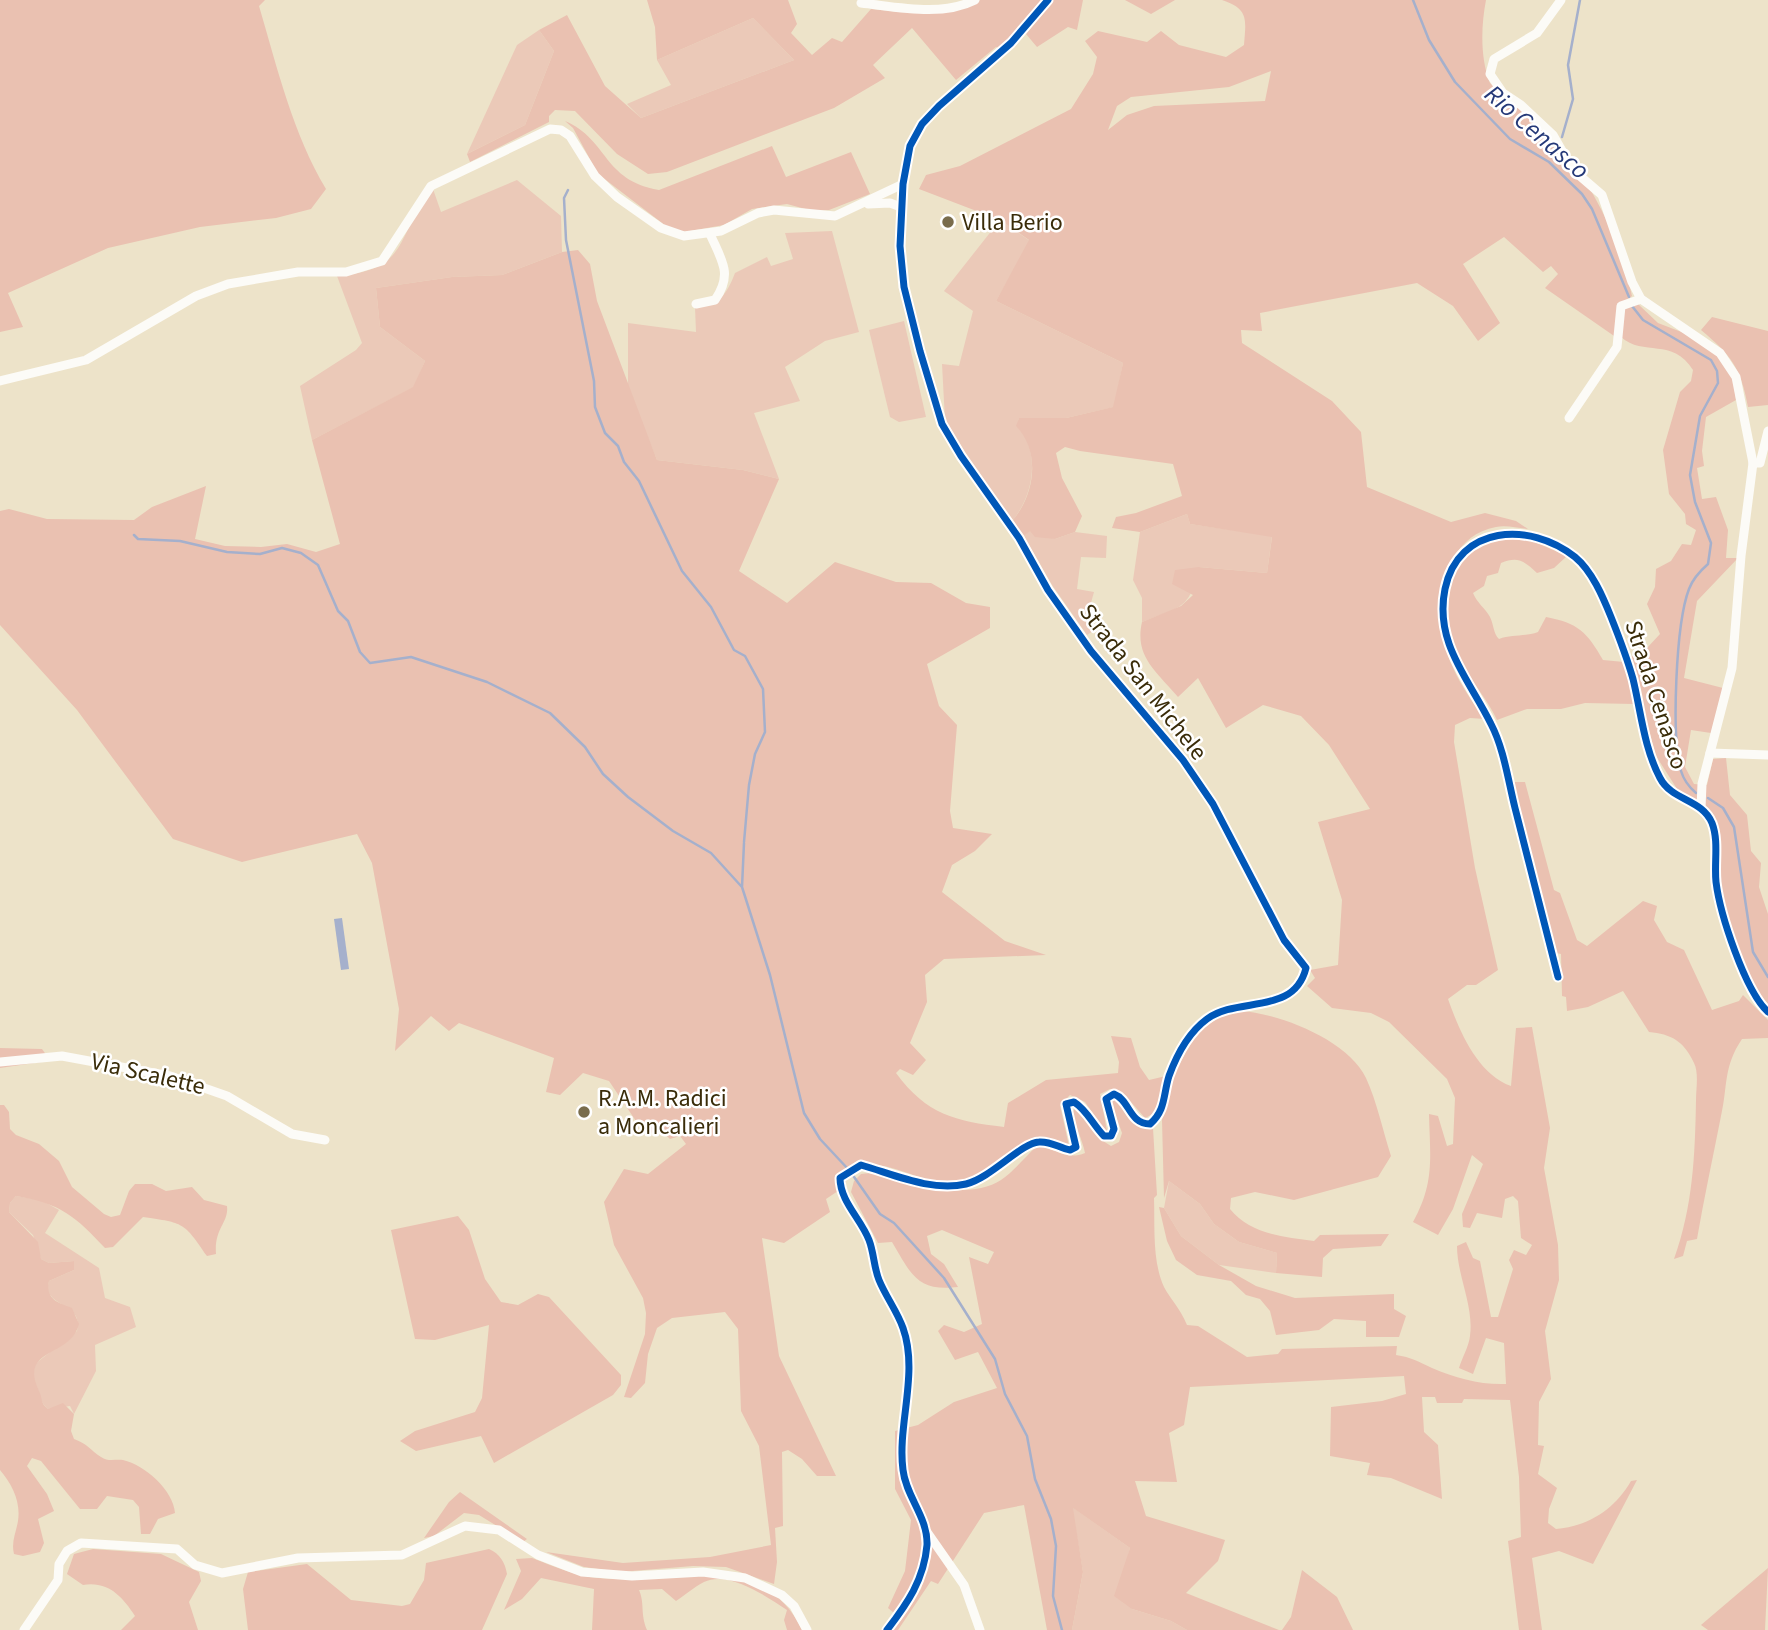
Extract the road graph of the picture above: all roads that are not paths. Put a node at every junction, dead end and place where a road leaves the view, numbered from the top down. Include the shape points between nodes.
1 (975, 0) edge
2 (1048, 0) edge
3 (1561, 0) edge
4 (861, 3) dead end
5 (903, 184) junction
6 (856, 206) junction
7 (901, 207) junction
8 (710, 234) junction
9 (1642, 299) junction
10 (696, 304) dead end
11 (0, 382) edge
12 (1569, 418) dead end
13 (1768, 431) edge
14 (1756, 463) junction
15 (1710, 753) junction
16 (1768, 755) edge
17 (1701, 808) junction
18 (1558, 977) dead end
19 (1768, 1012) edge
20 (0, 1062) edge
21 (325, 1140) dead end
22 (926, 1531) junction
23 (24, 1630) edge
24 (807, 1630) edge
25 (887, 1630) edge
26 (980, 1630) edge

1 - 4 street via 956,8
2 - 5 street via 1012,43 922,124 910,146
3 - 9 street, Strada Cenasco via 1537,33 1494,59 1490,74 1503,93 1553,135 1573,170 1602,195
5 - 6 street
5 - 7 street
6 - 7 street via 890,203
6 - 8 street via 824,217 774,210
7 - 22 street, Strada San Michele via 904,287 942,424 1091,651 1213,804 1284,940 1306,968 1293,991 1283,997 1220,1011 1193,1030 1169,1077 1163,1110 1150,1124 1135,1118 1114,1094 1106,1099 1114,1129 1111,1136 1097,1129 1084,1108 1074,1102 1066,1104 1076,1147 1070,1150 1037,1142 966,1184 923,1182 857,1166 840,1178 906,1337 903,1472
8 - 10 street via 725,268 725,285 715,300
8 - 11 street via 672,233 646,219 595,176 570,136 550,129 431,186 382,261 346,272 267,276 219,287 86,360
9 - 12 street via 1621,306 1617,347
9 - 14 street, Strada Cenasco via 1728,363 1736,377
13 - 14 street
14 - 15 street, Strada Cenasco via 1741,556 1732,668
15 - 16 street
15 - 17 street, Strada Cenasco
17 - 18 street, Strada Cenasco via 1677,797 1662,783 1619,638 1595,583 1576,558 1547,541 1522,534 1496,533 1472,544 1458,559 1445,587 1446,638 1454,662 1496,734
17 - 19 street via 1712,821 1715,835 1719,898 1747,983
20 - 21 street, Via Scalette via 71,1057 170,1076 227,1096 292,1134
22 - 25 street via 916,1589
22 - 26 street via 964,1585
23 - 24 street via 58,1580 59,1564 67,1551 81,1543 177,1549 195,1565 222,1573 298,1558 402,1555 465,1526 499,1530 538,1555 582,1572 632,1576 703,1572 745,1578 782,1595

